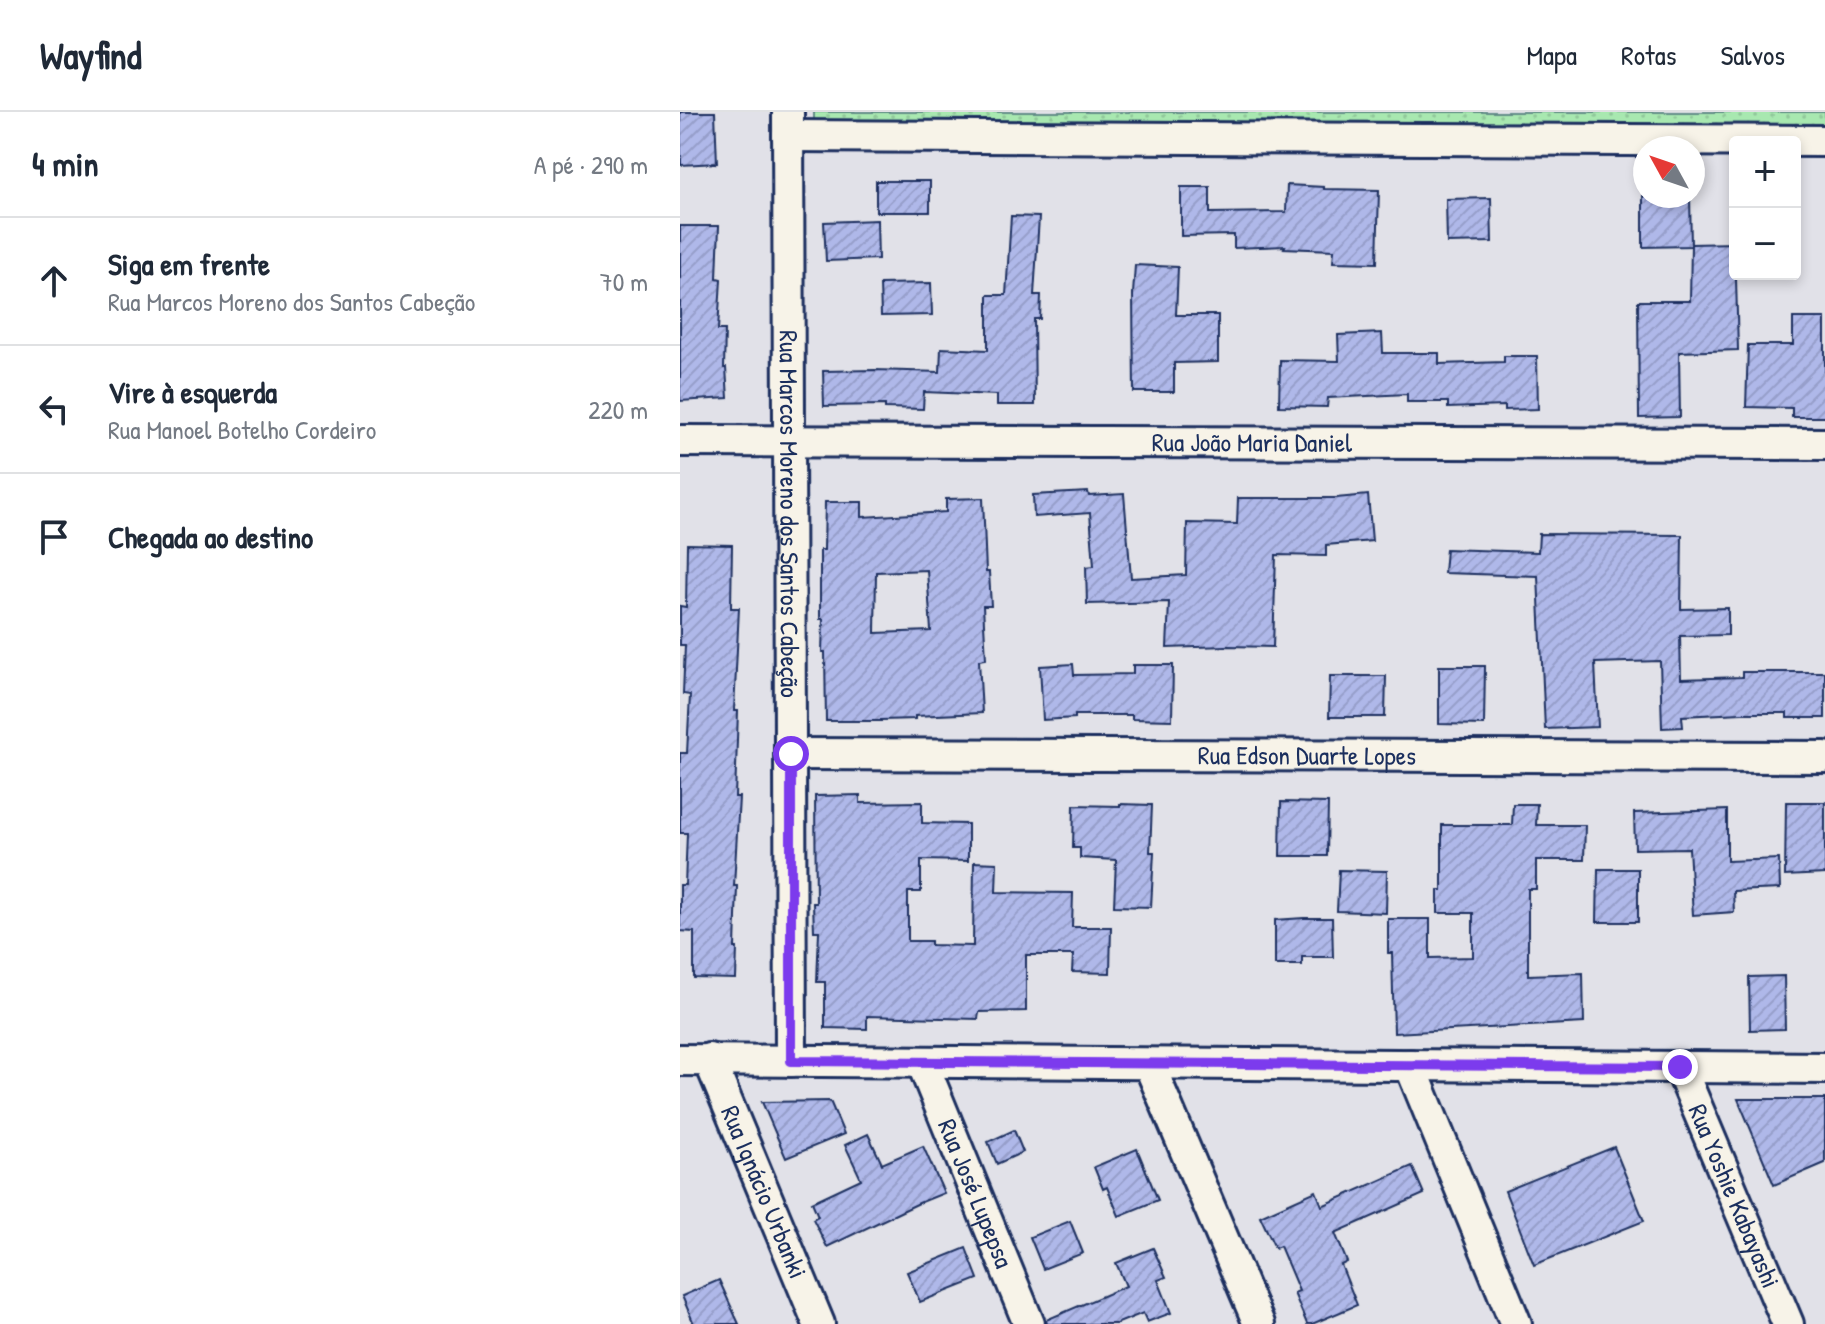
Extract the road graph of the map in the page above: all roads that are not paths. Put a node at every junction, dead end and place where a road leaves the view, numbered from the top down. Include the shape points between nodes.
1 (788, 124) edge
2 (1825, 141) edge
3 (680, 441) edge
4 (789, 442) junction
5 (1825, 444) edge
6 (791, 754) junction
7 (1825, 757) edge
8 (694, 1059) edge
9 (791, 1061) junction
10 (922, 1062) junction
11 (1149, 1064) junction
12 (1410, 1065) junction
13 (1680, 1067) junction
14 (1825, 1068) edge
15 (819, 1324) edge
16 (1029, 1324) edge
17 (1259, 1324) edge
18 (1516, 1324) edge
19 (1788, 1324) edge

1 - 2 street
1 - 4 street, Rua Marcos Moreno dos Santos Cabeção
3 - 4 street, Rua João Maria Daniel
4 - 5 street, Rua João Maria Daniel
4 - 6 street, Rua Marcos Moreno dos Santos Cabeção
6 - 7 street, Rua Edson Duarte Lopes
6 - 9 street, Rua Marcos Moreno dos Santos Cabeção
8 - 9 street
8 - 15 street, Rua Ignácio Urbanki
9 - 10 street
10 - 11 street
10 - 16 street, Rua José Lupepsa
11 - 12 street
11 - 17 street
12 - 13 street
12 - 18 street
13 - 14 street
13 - 19 street, Rua Yoshie Kabayashi

